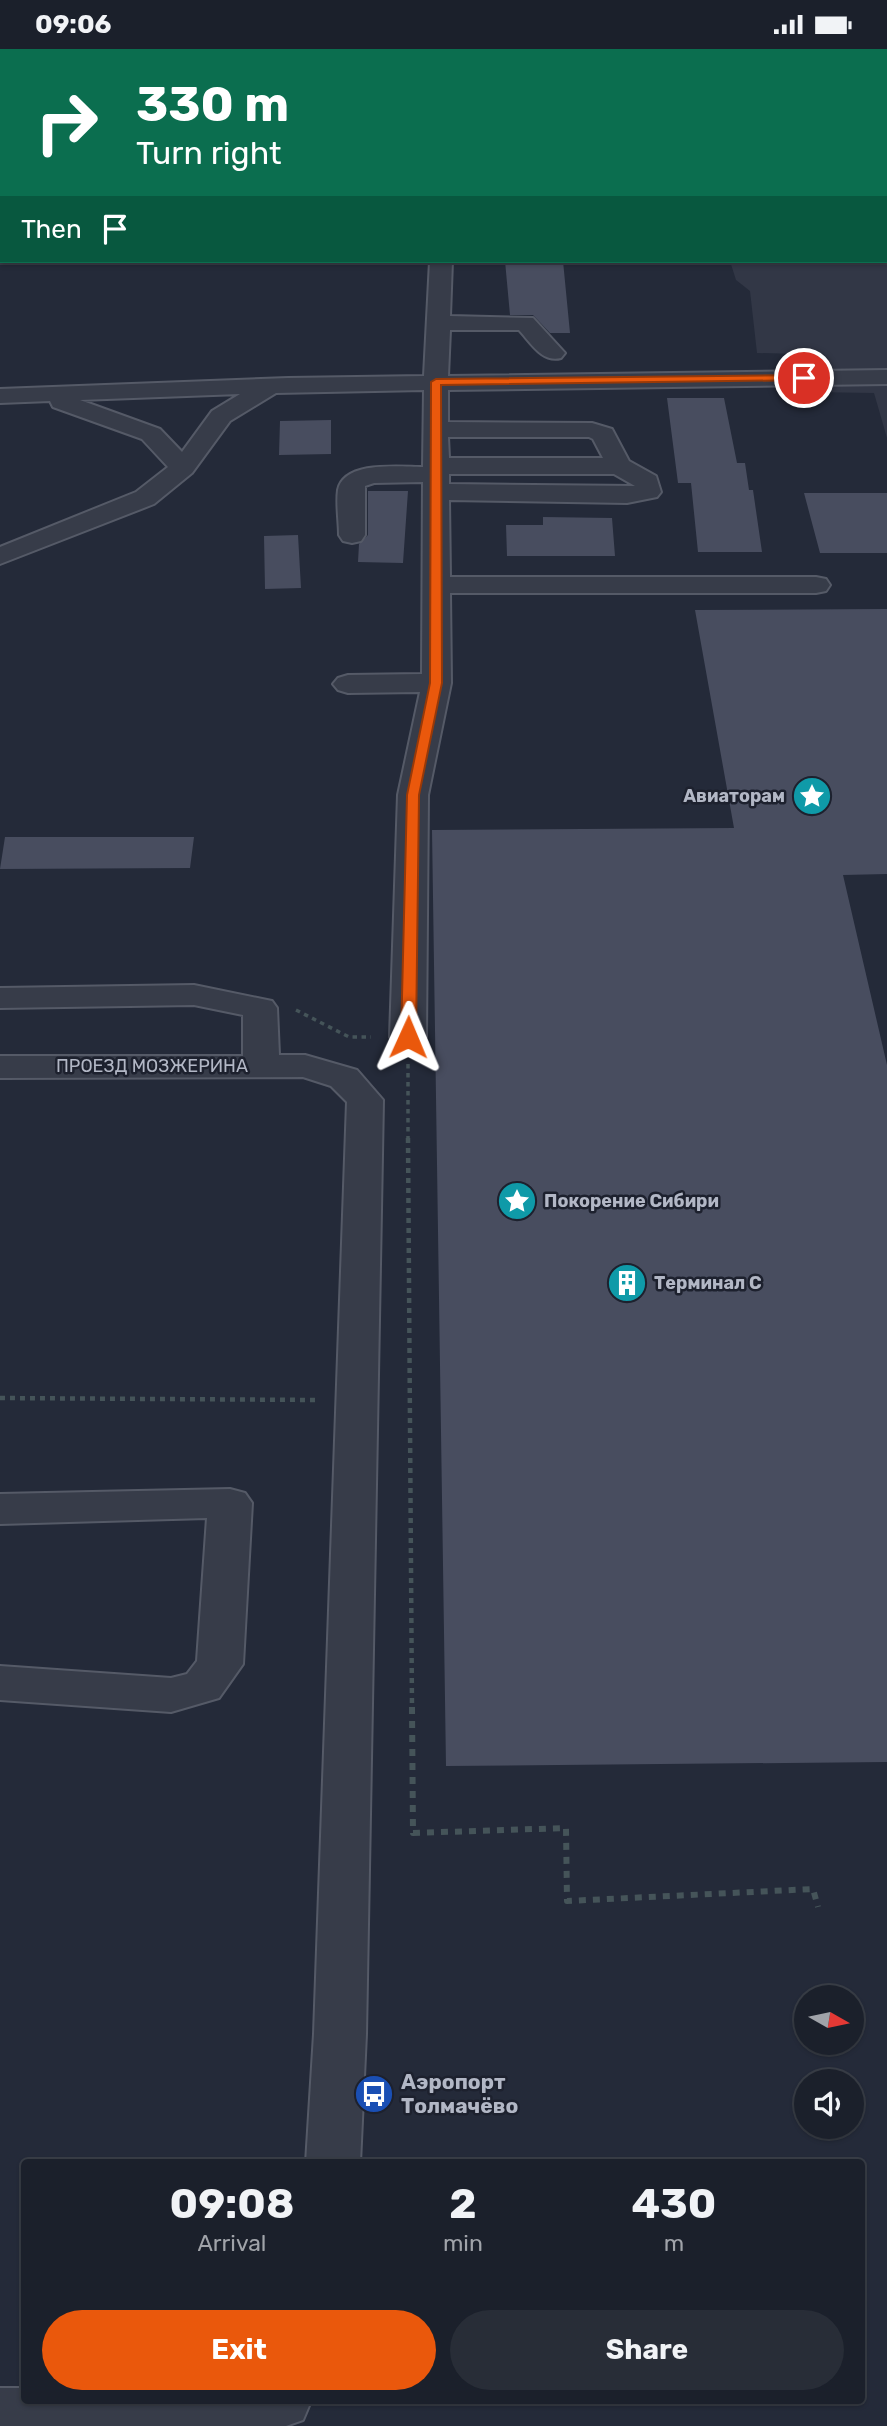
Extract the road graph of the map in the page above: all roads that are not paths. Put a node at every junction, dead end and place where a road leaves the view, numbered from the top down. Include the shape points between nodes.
1 (441, 263) edge
2 (439, 323) junction
3 (553, 353) dead end
4 (887, 377) edge
5 (436, 382) junction
6 (268, 387) junction
7 (29, 395) junction
8 (0, 396) edge
9 (436, 429) junction
10 (619, 466) junction
11 (183, 468) junction
12 (436, 477) junction
13 (352, 535) dead end
14 (0, 556) edge
15 (436, 585) junction
16 (816, 585) dead end
17 (436, 683) junction
18 (348, 684) dead end
19 (0, 998) edge
20 (408, 1037) road end
21 (261, 1066) junction
22 (0, 1067) edge
23 (0, 1509) edge
24 (0, 1683) edge
25 (332, 2159) edge
26 (271, 2404) edge
27 (0, 2415) edge

1 - 2 street
2 - 3 street via 525,323
2 - 5 street
4 - 5 street via 690,383
5 - 6 street
5 - 9 street
6 - 7 street
6 - 11 street via 222,416
7 - 8 street
7 - 11 street via 71,403 151,434
9 - 10 street via 593,430 603,434
9 - 12 street
10 - 12 street
10 - 12 street via 647,481 648,492 627,495
11 - 14 street via 145,498
12 - 13 street via 371,475 355,481 351,489
12 - 15 street
15 - 16 street
15 - 17 street
17 - 18 street
17 - 20 street via 413,795
19 - 21 street via 194,995 260,1007
21 - 22 street, ПРОЕЗД МОЗЖЕРИНА
21 - 25 street, ПРОЕЗД МОЗЖЕРИНА via 305,1066 344,1078 365,1100 340,2034
23 - 24 street via 230,1503 220,1664 203,1686 171,1695
26 - 27 street via 229,2416

